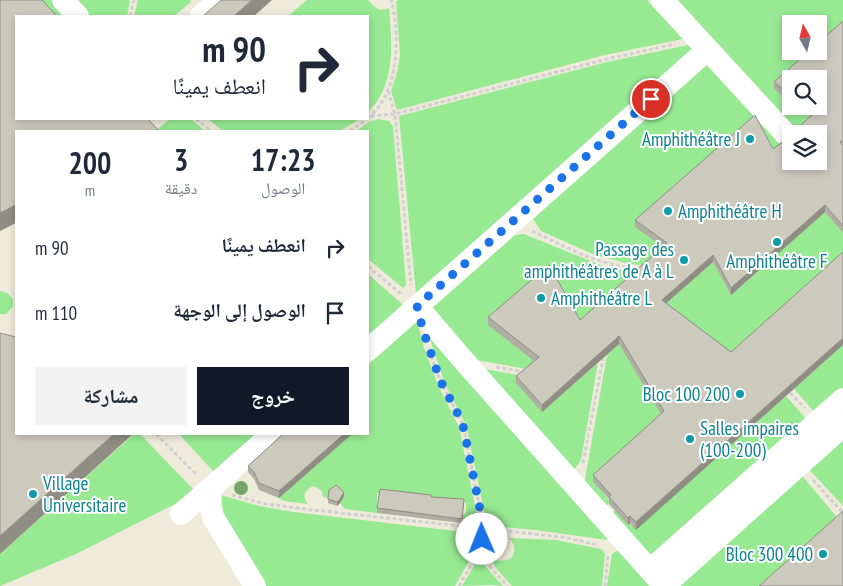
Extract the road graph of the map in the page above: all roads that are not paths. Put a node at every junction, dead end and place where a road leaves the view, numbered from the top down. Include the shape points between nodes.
1 (63, 0) edge
2 (219, 0) edge
3 (662, 0) edge
4 (77, 15) edge
5 (202, 15) edge
6 (702, 44) junction
7 (782, 130) edge
8 (411, 297) junction
9 (369, 349) edge
10 (843, 398) edge
11 (843, 426) edge
12 (271, 435) edge
13 (210, 489) junction
14 (181, 514) dead end
15 (659, 581) edge
16 (255, 586) edge

1 - 4 lane
2 - 5 lane
3 - 6 lane
6 - 7 lane
6 - 8 lane via 512,222
8 - 9 lane
8 - 15 lane via 572,482 615,542
10 - 15 lane
11 - 15 lane
12 - 13 lane
13 - 14 lane
13 - 16 lane via 213,517

